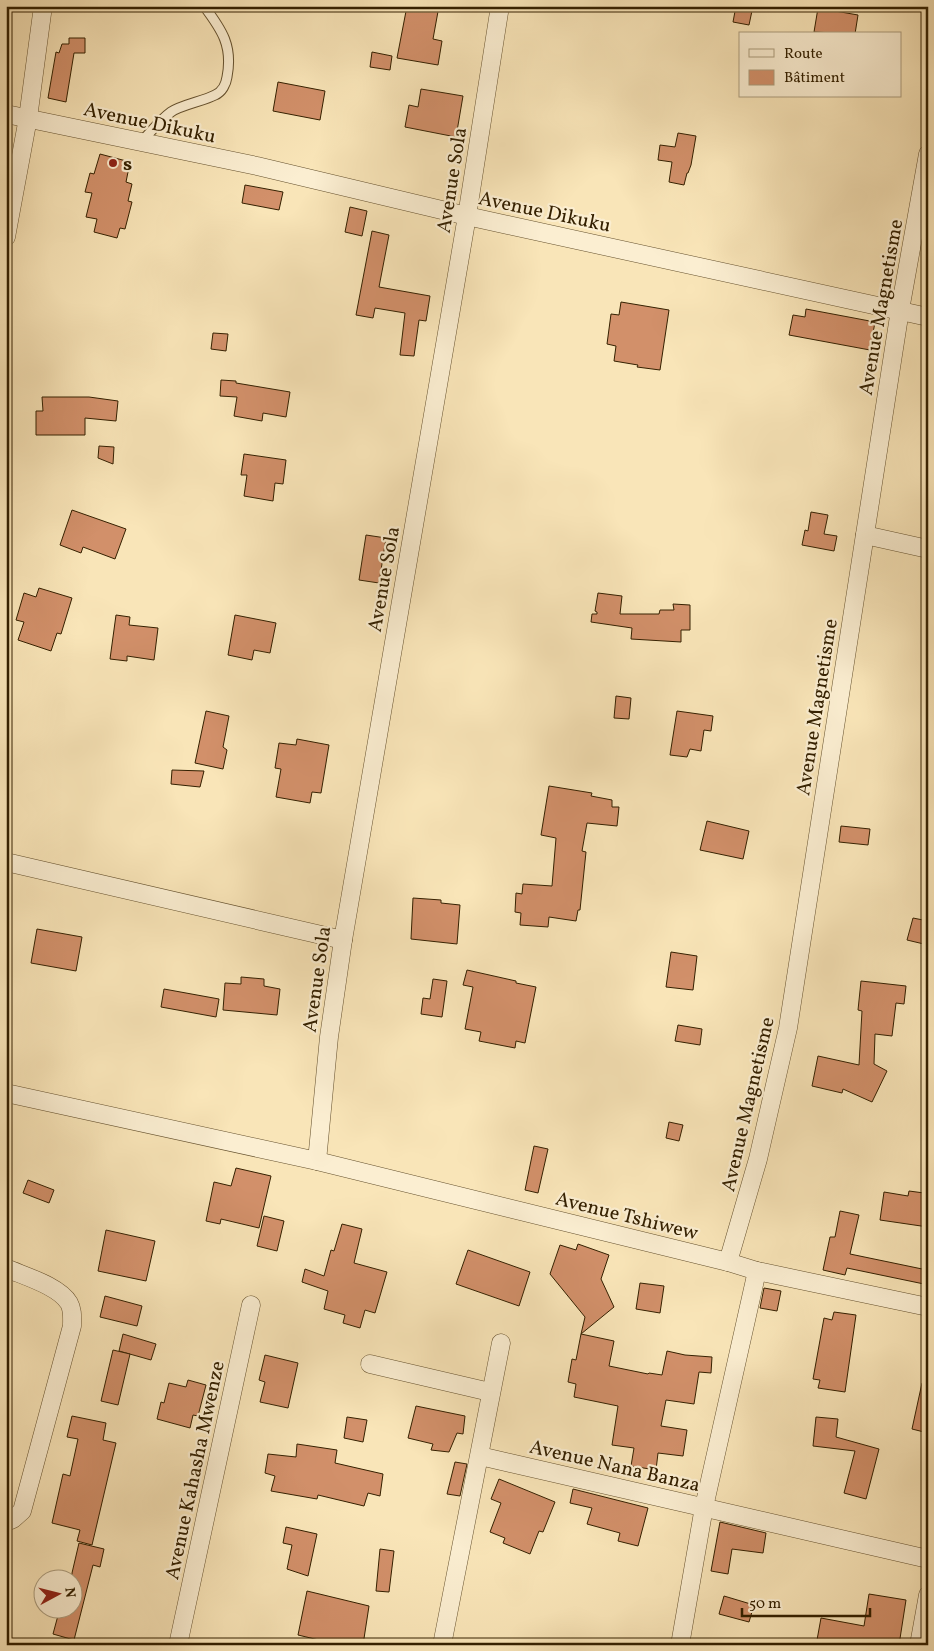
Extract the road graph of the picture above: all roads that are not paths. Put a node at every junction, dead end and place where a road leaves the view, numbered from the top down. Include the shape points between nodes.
1 (43, 6) edge
2 (204, 6) edge
3 (500, 6) edge
4 (6, 114) edge
5 (28, 118) junction
6 (141, 142) junction
7 (928, 154) edge
8 (467, 216) junction
9 (6, 237) edge
10 (900, 310) junction
11 (928, 317) edge
12 (865, 535) junction
13 (928, 548) edge
14 (6, 862) edge
15 (343, 940) junction
16 (6, 1094) edge
17 (317, 1161) junction
18 (728, 1262) junction
19 (6, 1268) edge
20 (757, 1271) junction
21 (251, 1305) dead end
22 (928, 1308) edge
23 (501, 1343) dead end
24 (370, 1364) dead end
25 (490, 1392) junction
26 (480, 1456) junction
27 (704, 1507) junction
28 (6, 1522) edge
29 (928, 1559) edge
30 (928, 1594) edge
31 (178, 1645) edge
32 (442, 1645) edge
33 (680, 1645) edge
34 (919, 1645) edge

1 - 5 street
2 - 6 lane via 220,29 229,50 226,82 216,95 172,111
3 - 8 street, Avenue Sola
4 - 5 street, Avenue Dikuku
5 - 6 street, Avenue Dikuku
5 - 9 street
6 - 8 street, Avenue Dikuku
7 - 10 street, Avenue Magnetisme
8 - 10 street, Avenue Dikuku
8 - 15 street, Avenue Sola
10 - 11 street, Avenue Dikuku
10 - 12 street, Avenue Magnetisme
12 - 13 street
12 - 18 street, Avenue Magnetisme via 788,1028 758,1159
14 - 15 street
15 - 17 street, Avenue Sola via 329,1037
16 - 17 street, Avenue Tshiwew
17 - 18 street, Avenue Tshiwew
18 - 20 street, Avenue Tshiwew
19 - 28 street via 60,1292 69,1303 72,1326 22,1510
20 - 22 street, Avenue Tshiwew
20 - 27 street
21 - 31 street, Avenue Kahasha Mwenze
23 - 25 street
24 - 25 street
25 - 26 street
26 - 27 street, Avenue Nana Banza
26 - 32 street
27 - 29 street, Avenue Nana Banza
27 - 33 street
30 - 34 street

